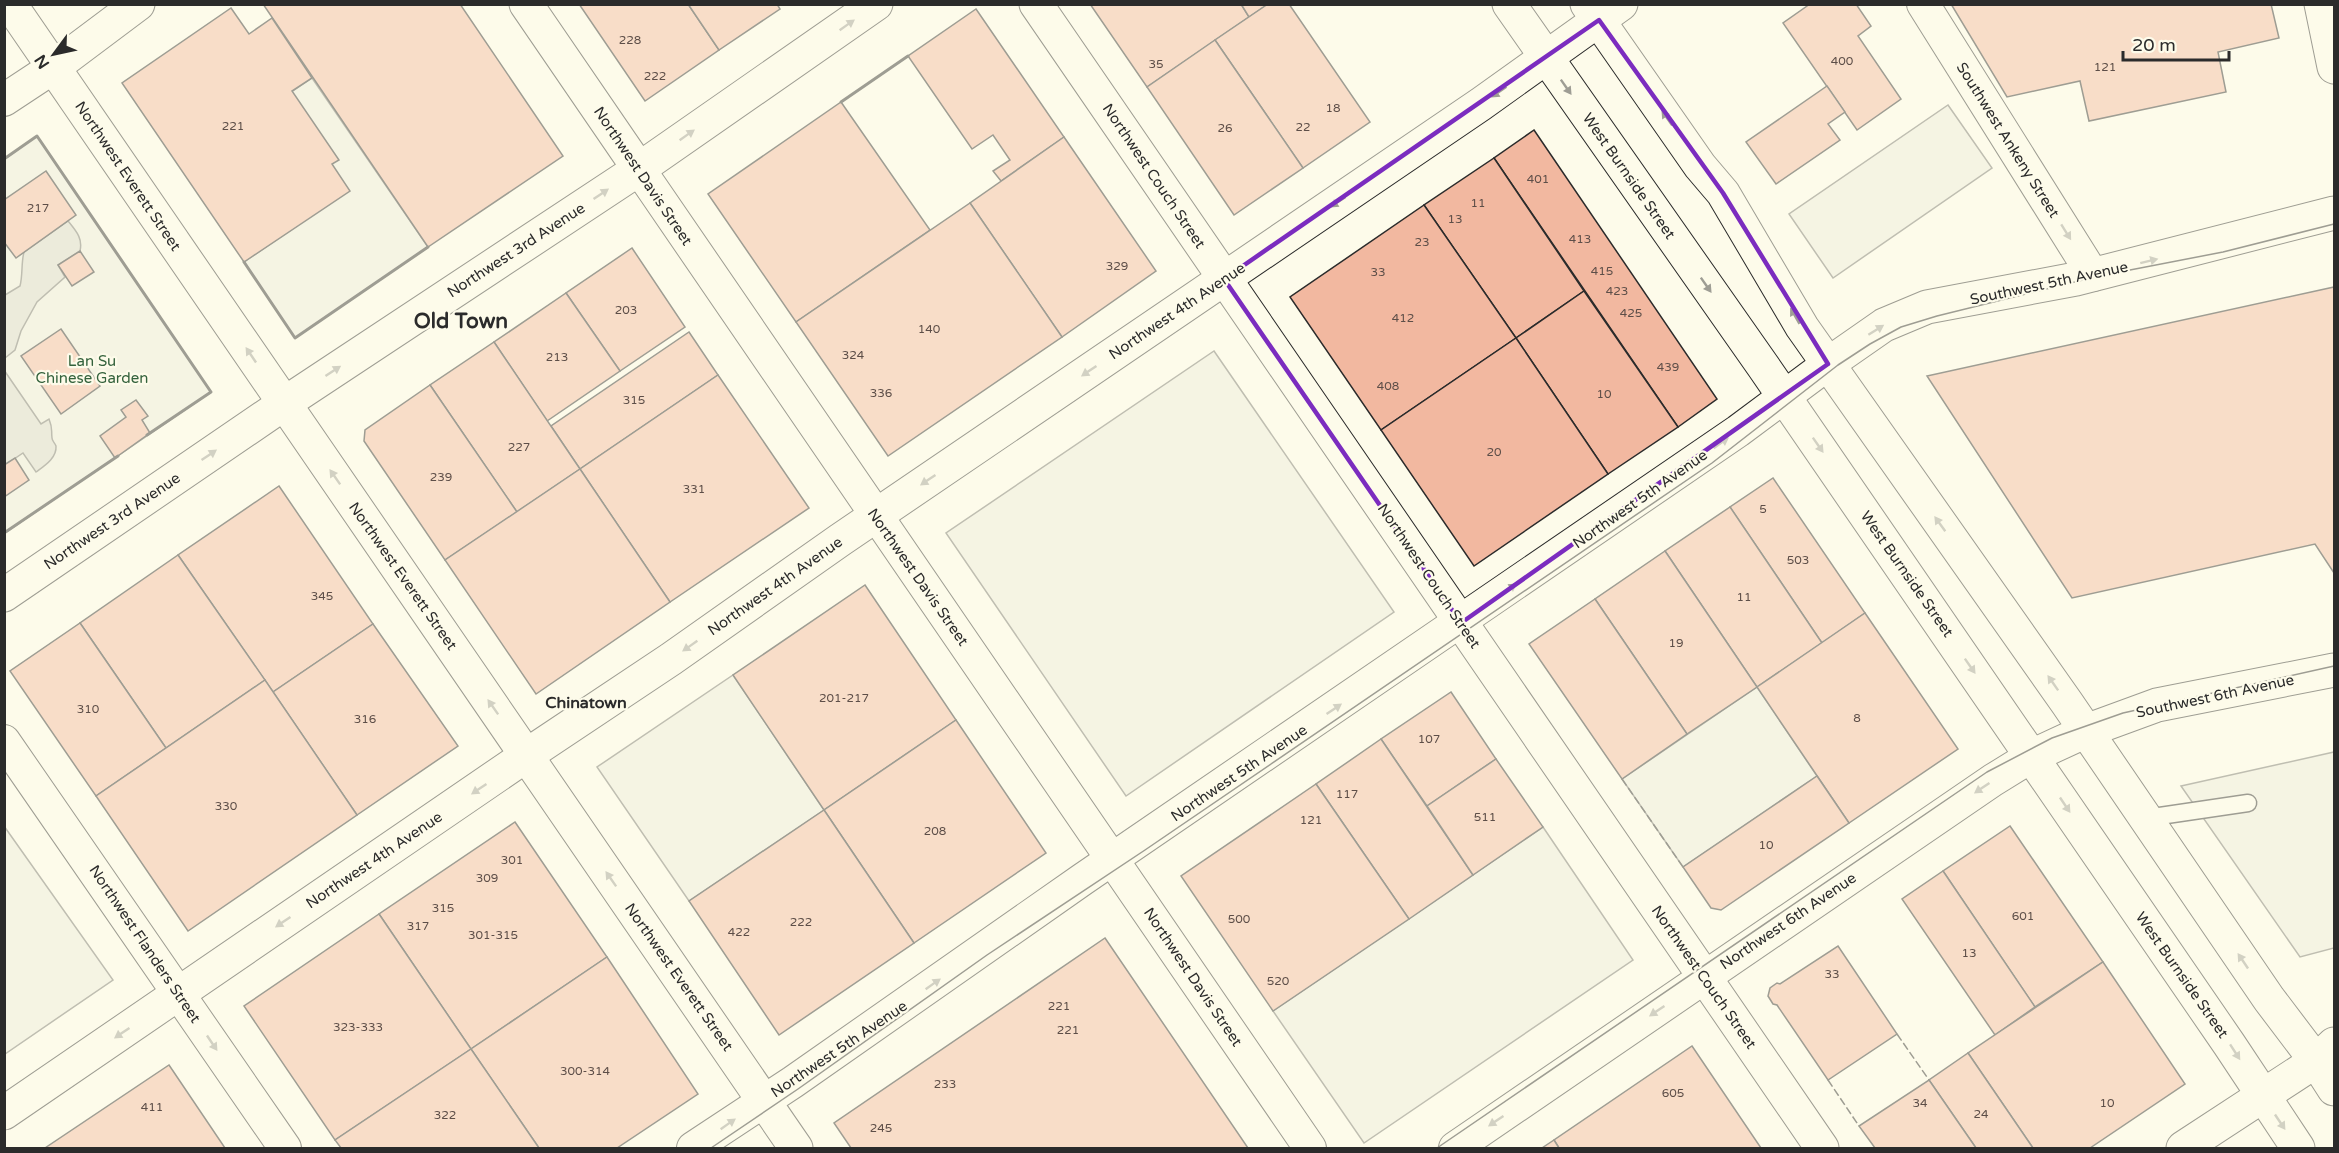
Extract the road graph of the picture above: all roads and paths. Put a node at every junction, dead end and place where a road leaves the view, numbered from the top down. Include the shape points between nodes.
1 (10, 4) edge
2 (138, 4) edge
3 (525, 4) edge
4 (876, 4) edge
5 (1036, 4) edge
6 (1509, 4) edge
7 (1923, 4) edge
8 (2321, 4) edge
9 (1602, 10) edge
10 (1546, 58) junction
11 (2334, 66) edge
12 (54, 67) junction
13 (4, 100) edge
14 (639, 169) junction
15 (2334, 213) edge
16 (2093, 275) junction
17 (1224, 279) junction
18 (1828, 364) junction
19 (1784, 397) junction
20 (285, 403) junction
21 (875, 517) junction
22 (4, 595) edge
23 (1461, 623) junction
24 (2334, 670) edge
25 (2086, 731) junction
26 (4, 741) edge
27 (526, 755) junction
28 (2032, 756) junction
29 (2248, 803) dead end
30 (2146, 818) junction
31 (1112, 860) junction
32 (1705, 978) junction
33 (179, 994) junction
34 (2328, 1055) edge
35 (2334, 1089) edge
36 (2263, 1096) junction
37 (764, 1100) junction
38 (4, 1113) edge
39 (285, 1149) edge
40 (693, 1149) edge
41 (796, 1149) edge
42 (1310, 1149) edge
43 (1455, 1149) edge
44 (1822, 1149) edge
45 (2183, 1149) edge
46 (2298, 1149) edge

1 - 12 main road, Northwest Everett Street
2 - 12 main road
3 - 14 main road, Northwest Davis Street
14 -> 4 main road, Northwest 3rd Avenue
5 - 17 main road, Northwest Couch Street
6 - 10 main road, West Burnside Street
7 -> 16 street, Southwest Ankeny Street
8 - 11 main road
9 - 10 main road, Northwest 4th Avenue
18 -> 9 main road via 1723,193 1700,166
10 -> 17 main road, Northwest 4th Avenue
10 -> 19 main road, West Burnside Street
12 - 13 street
20 -> 12 main road, Northwest Everett Street
20 -> 14 main road, Northwest 3rd Avenue
14 - 21 street, Northwest Davis Street
16 -> 15 main road, Southwest 5th Avenue
18 -> 16 main road, Southwest 5th Avenue via 1884,325 1927,307
17 -> 21 main road, Northwest 4th Avenue
17 - 23 main road, Northwest Couch Street
18 - 19 street, Southwest 5th Avenue
25 -> 18 main road
23 -> 19 street, Northwest 5th Avenue
19 -> 28 main road, West Burnside Street
22 -> 20 main road, Northwest 3rd Avenue
27 -> 20 main road, Northwest Everett Street
21 -> 27 main road, Northwest 4th Avenue
21 - 31 street, Northwest Davis Street
31 -> 23 street, Northwest 5th Avenue
23 - 32 main road, Northwest Couch Street
24 - 25 main road, Southwest 6th Avenue via 2157,705
25 - 28 main road, Southwest 6th Avenue
25 - 30 main road
26 - 33 street, Northwest Flanders Street
27 -> 33 main road, Northwest 4th Avenue
37 -> 27 main road, Northwest Everett Street
28 -> 32 street, Northwest 6th Avenue
28 -> 36 main road, West Burnside Street
29 - 30 lane
34 -> 30 main road via 2269,999
37 -> 31 street, Northwest 5th Avenue
31 - 42 street, Northwest Davis Street
32 -> 43 street, Northwest 6th Avenue
32 - 44 main road, Northwest Couch Street
33 -> 38 main road, Northwest 4th Avenue
33 -> 39 street, Northwest Flanders Street
34 - 35 main road
34 - 36 main road
36 - 45 main road
36 -> 46 main road, West Burnside Street
40 -> 37 street, Northwest 5th Avenue
37 - 41 main road, Northwest Everett Street

